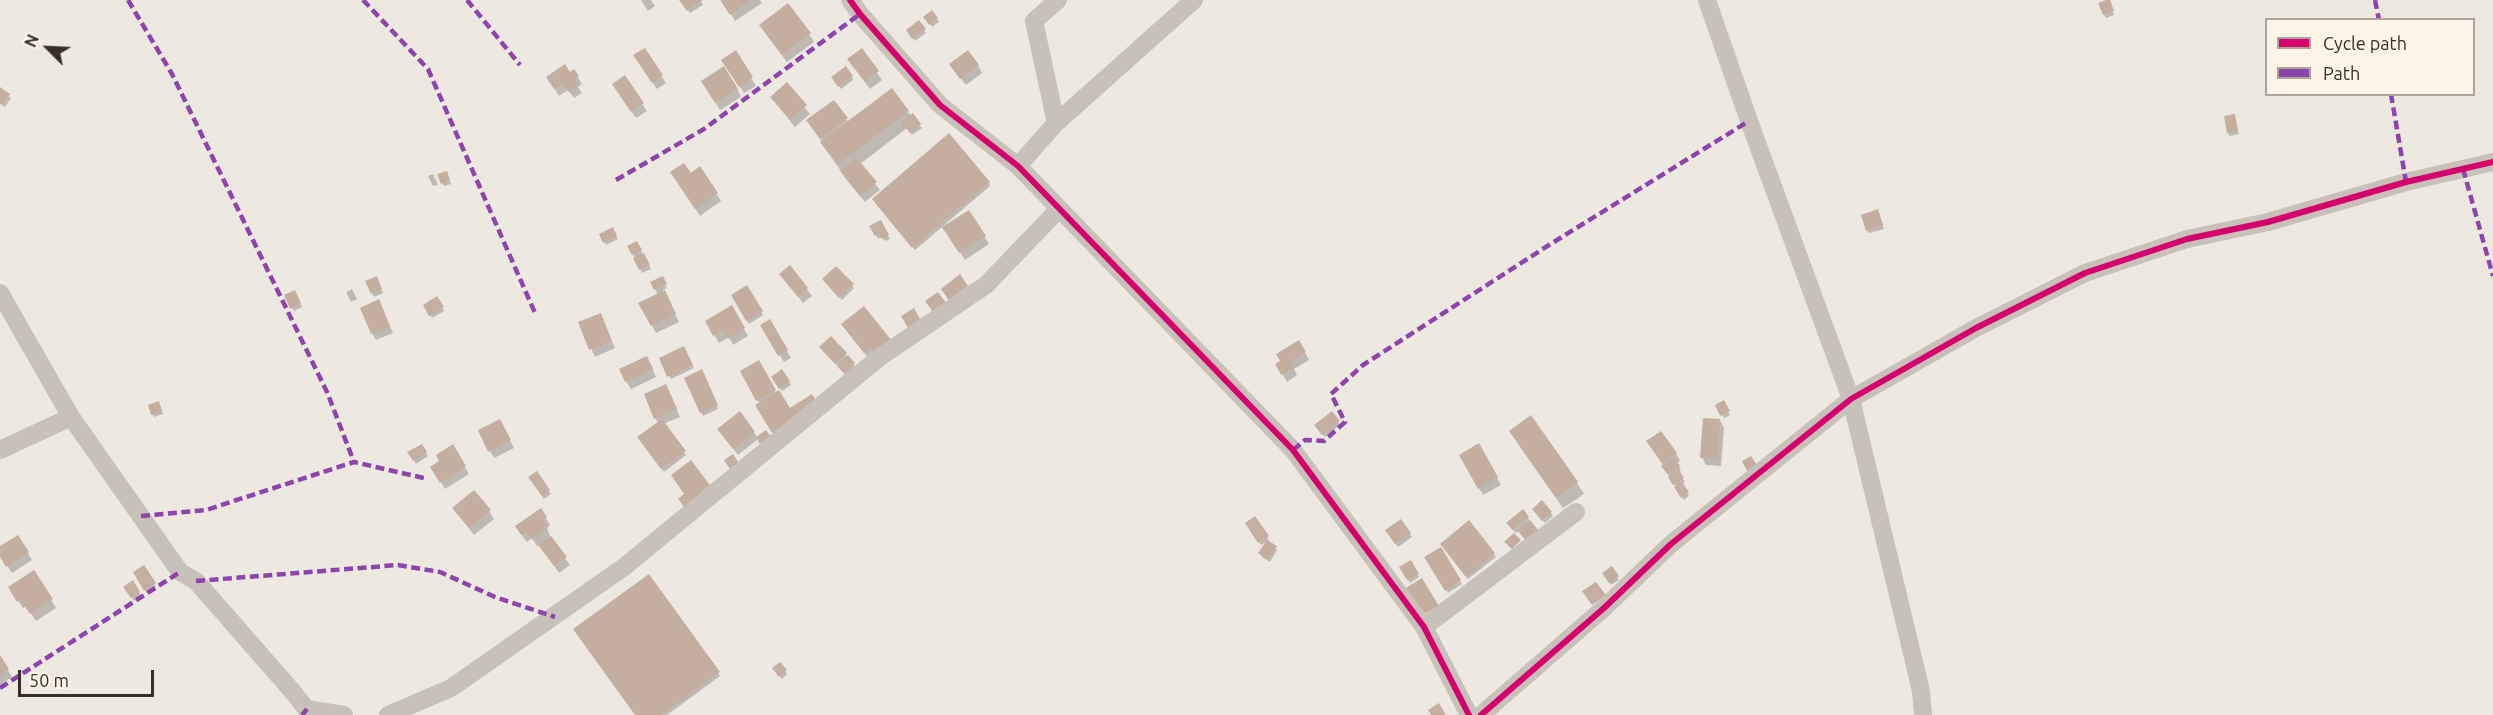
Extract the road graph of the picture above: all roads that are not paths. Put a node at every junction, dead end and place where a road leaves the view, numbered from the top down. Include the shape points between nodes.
1 (850, 0) edge
2 (1058, 0) edge
3 (1194, 0) edge
4 (1707, 0) edge
5 (1056, 123) junction
6 (2493, 162) edge
7 (1018, 166) junction
8 (1059, 209) junction
9 (0, 293) edge
10 (1851, 399) junction
11 (71, 417) junction
12 (0, 450) edge
13 (1576, 512) dead end
14 (1424, 627) junction
15 (309, 712) edge
16 (344, 715) edge
17 (388, 715) edge
18 (1468, 715) edge
19 (1480, 715) edge
20 (1923, 715) edge

1 - 7 street via 940,105
2 - 5 street via 1034,21
3 - 5 street
4 - 10 street
5 - 7 street
6 - 10 street via 2406,182 2268,222 2187,239 2085,273 1976,328
7 - 8 street
8 - 14 street via 1293,450
8 - 17 street via 986,285 880,357 633,560 451,688
9 - 11 street
10 - 19 street via 1671,544
10 - 20 street via 1921,692
11 - 12 street
11 - 15 street via 180,572 196,581
13 - 14 street
14 - 18 street
15 - 16 street

